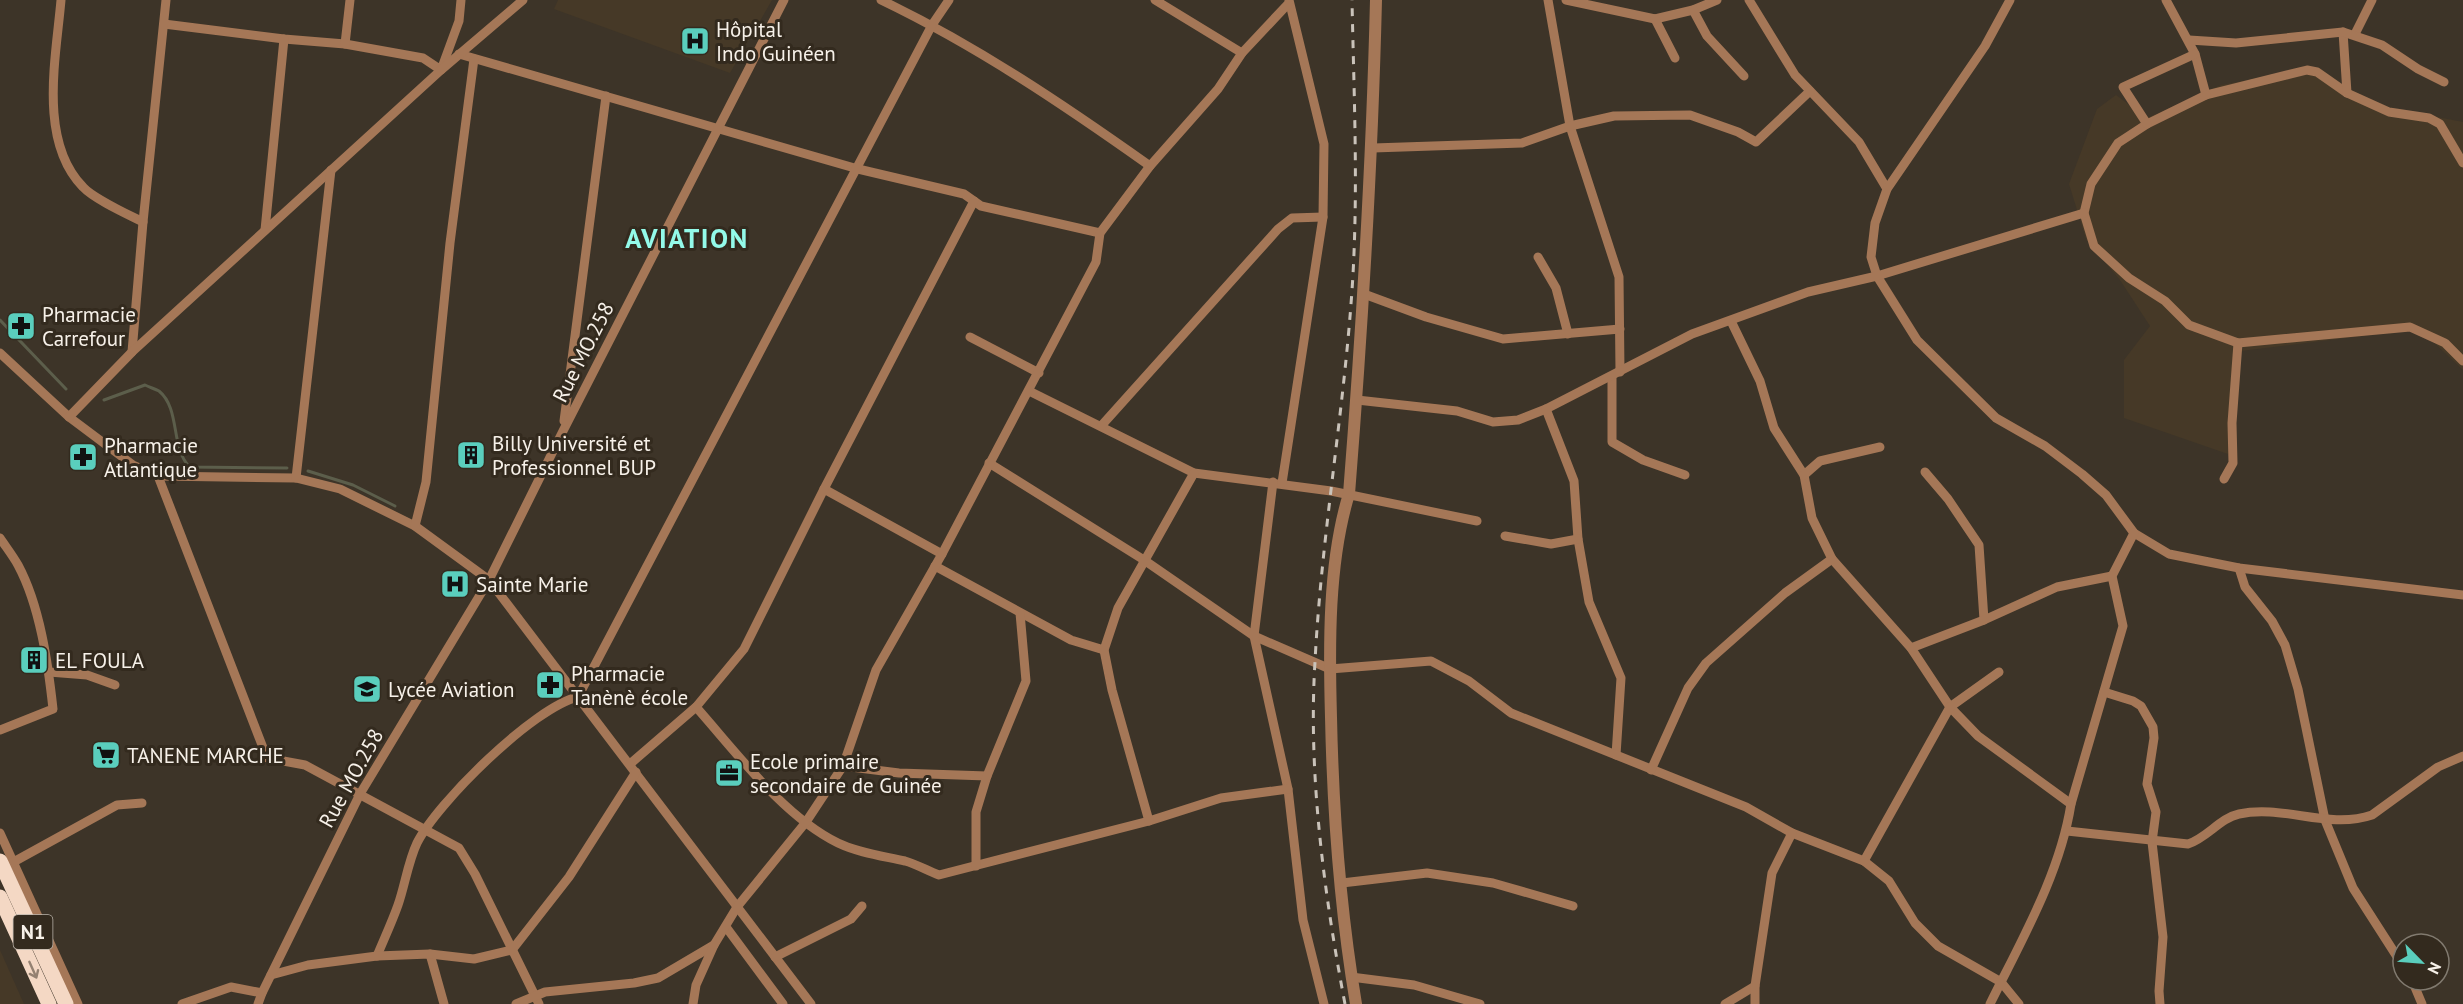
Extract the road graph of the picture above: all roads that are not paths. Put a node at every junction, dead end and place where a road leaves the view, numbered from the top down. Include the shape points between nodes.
1 (61, 0) edge
2 (166, 0) edge
3 (350, 0) edge
4 (461, 0) edge
5 (523, 0) edge
6 (784, 0) edge
7 (881, 0) edge
8 (949, 0) edge
9 (1155, 0) edge
10 (1376, 0) edge
11 (1548, 0) edge
12 (1566, 0) edge
13 (1717, 0) edge
14 (1749, 0) edge
15 (2010, 0) edge
16 (2177, 0) edge
17 (2372, 0) edge
18 (1288, 2) edge
19 (2168, 4) edge
20 (1693, 10) junction
21 (1655, 19) junction
22 (164, 24) junction
23 (932, 25) junction
24 (2343, 32) junction
25 (2355, 34) junction
26 (284, 39) junction
27 (2188, 40) junction
28 (345, 44) junction
29 (1242, 53) junction
30 (459, 54) junction
31 (2195, 54) junction
32 (1676, 57) dead end
33 (474, 59) junction
34 (441, 70) junction
35 (1744, 76) dead end
36 (2444, 82) dead end
37 (1810, 92) junction
38 (2347, 93) junction
39 (2206, 95) junction
40 (606, 96) junction
41 (2147, 124) junction
42 (1570, 126) junction
43 (720, 129) junction
44 (1372, 148) junction
45 (2463, 163) edge
46 (1150, 166) junction
47 (858, 169) junction
48 (331, 170) junction
49 (1887, 189) junction
50 (974, 201) junction
51 (2084, 213) junction
52 (1323, 218) junction
53 (143, 222) junction
54 (265, 230) junction
55 (1101, 233) junction
56 (1538, 257) dead end
57 (1877, 276) junction
58 (1364, 294) junction
59 (1731, 321) junction
60 (1620, 329) junction
61 (1568, 334) junction
62 (970, 337) dead end
63 (2238, 343) junction
64 (132, 352) junction
65 (0, 353) edge
66 (2463, 361) edge
67 (1039, 373) junction
68 (1616, 374) junction
69 (1029, 391) junction
70 (1357, 400) junction
71 (1546, 409) junction
72 (69, 417) junction
73 (1101, 425) junction
74 (563, 431) junction
75 (1880, 447) dead end
76 (989, 463) junction
77 (1925, 472) dead end
78 (1194, 473) junction
79 (1685, 475) dead end
80 (1804, 475) junction
81 (158, 476) junction
82 (296, 478) junction
83 (2224, 479) dead end
84 (1278, 482) junction
85 (824, 489) junction
86 (1349, 494) junction
87 (1477, 521) dead end
88 (416, 526) junction
89 (2134, 533) junction
90 (1505, 536) dead end
91 (0, 538) edge
92 (1578, 539) junction
93 (942, 554) junction
94 (1832, 559) junction
95 (1144, 560) junction
96 (934, 566) junction
97 (2239, 568) junction
98 (2112, 576) junction
99 (489, 580) junction
100 (2463, 595) edge
101 (1020, 613) junction
102 (1984, 620) junction
103 (1254, 636) junction
104 (1911, 648) junction
105 (1104, 650) junction
106 (1330, 669) junction
107 (49, 672) junction
108 (1999, 672) dead end
109 (115, 685) dead end
110 (2104, 692) junction
111 (578, 697) junction
112 (696, 707) junction
113 (1950, 708) junction
114 (0, 730) edge
115 (1616, 755) junction
116 (2463, 756) edge
117 (843, 766) junction
118 (633, 768) junction
119 (1651, 770) junction
120 (987, 776) junction
121 (1288, 789) junction
122 (360, 794) junction
123 (142, 803) dead end
124 (2071, 804) junction
125 (2325, 820) junction
126 (1149, 821) junction
127 (806, 822) junction
128 (426, 829) junction
129 (2067, 831) junction
130 (0, 832) edge
131 (1792, 833) junction
132 (2152, 842) junction
133 (1864, 861) junction
134 (5, 863) edge
135 (976, 866) junction
136 (1342, 883) junction
137 (0, 897) edge
138 (862, 906) dead end
139 (1573, 906) dead end
140 (737, 907) junction
141 (726, 927) junction
142 (714, 945) junction
143 (2391, 947) edge
144 (512, 950) junction
145 (430, 954) junction
146 (377, 956) junction
147 (775, 957) junction
148 (271, 975) junction
149 (1351, 977) junction
150 (2001, 982) junction
151 (1755, 986) junction
152 (262, 993) junction
153 (537, 1000) edge
154 (48, 1004) edge
155 (66, 1004) edge
156 (78, 1004) edge
157 (182, 1004) edge
158 (258, 1004) edge
159 (444, 1004) edge
160 (516, 1004) edge
161 (693, 1004) edge
162 (783, 1004) edge
163 (811, 1004) edge
164 (1324, 1004) edge
165 (1356, 1004) edge
166 (1480, 1004) edge
167 (1725, 1004) edge
168 (1755, 1004) edge
169 (1990, 1004) edge
170 (2019, 1004) edge
171 (2160, 1004) edge

1 - 53 street via 53,97 58,140 67,167 84,189
2 - 22 street
3 - 28 street
4 - 34 street via 459,21
5 - 30 street
6 - 43 street, Rue MO.258
7 - 23 street
8 - 23 street
9 - 29 street
10 - 44 street
11 - 42 street
12 - 21 street
13 - 20 street
14 - 37 street via 1795,75
15 - 49 street via 1985,46
16 - 19 street
17 - 25 street
18 - 29 street
18 - 52 street via 1324,144
19 - 27 street
20 - 21 street
20 - 35 street via 1707,36
21 - 32 street
22 - 26 street
22 - 53 street
23 - 46 street via 1056,99
23 - 47 street
24 - 25 street
24 - 27 street via 2236,43
24 - 38 street
25 - 36 street via 2382,45
26 - 28 street
26 - 54 street
27 - 31 street
28 - 34 street via 423,58
29 - 46 street via 1218,89
30 - 33 street
30 - 34 street
31 - 39 street
31 - 41 street via 2123,87
33 - 40 street
33 - 88 street via 450,243 426,482
34 - 48 street
37 - 42 street via 1756,142 1690,115 1614,116
37 - 49 street via 1858,142
38 - 39 street via 2317,72 2307,70
38 - 45 street via 2389,112 2429,118 2440,124
39 - 41 street
40 - 43 street
40 - 74 street
41 - 51 street via 2118,143 2091,184
42 - 44 street via 1522,143
42 - 60 street via 1619,277
43 - 47 street
43 - 74 street, Rue MO.258
44 - 58 street
46 - 55 street
47 - 50 street via 964,194
47 - 111 street
48 - 54 street
48 - 82 street
49 - 57 street via 1875,224 1871,257
50 - 55 street via 981,206
50 - 85 street
51 - 57 street
51 - 63 street via 2094,246 2128,278 2165,301 2188,325
52 - 73 street via 1292,218 1278,229
52 - 84 street
53 - 64 street
54 - 64 street
55 - 67 street via 1096,262
56 - 61 street via 1556,288
57 - 59 street via 1808,292
57 - 89 street via 1917,340 1996,418 2045,446 2106,495
58 - 61 street via 1503,339
58 - 70 street
59 - 68 street via 1692,334
59 - 80 street via 1760,381 1774,428
60 - 61 street
60 - 68 street
62 - 67 street
63 - 66 street via 2410,327 2445,343
63 - 83 street via 2232,423 2234,463
64 - 72 street
65 - 72 street
67 - 69 street
68 - 71 street
68 - 79 street via 1612,442 1643,460
69 - 73 street
69 - 76 street
70 - 71 street via 1457,411 1493,422 1518,420
70 - 86 street
71 - 92 street via 1574,481
72 - 81 street via 133,465
73 - 78 street
74 - 99 street, Rue MO.258
75 - 80 street via 1820,461
76 - 93 street
76 - 95 street
77 - 102 street via 1979,545
78 - 84 street
78 - 95 street
80 - 94 street via 1812,518
81 - 82 street
81 - 122 street via 267,758 305,765
82 - 88 street via 340,489
84 - 86 street
84 - 103 street
85 - 93 street
85 - 112 street via 744,649
86 - 87 street
86 - 106 street via 1341,520
88 - 99 street
89 - 97 street via 2169,554
89 - 98 street
90 - 92 street via 1551,544
91 - 107 street via 30,594
92 - 115 street via 1588,602 1621,678
93 - 96 street
94 - 104 street
94 - 119 street via 1785,593 1706,663 1688,688
95 - 103 street
95 - 105 street via 1118,608
96 - 101 street
96 - 117 street via 876,670
97 - 100 street
97 - 125 street via 2245,587 2285,645
98 - 102 street via 2057,587
98 - 110 street via 2122,626
99 - 111 street
99 - 122 street, Rue MO.258
101 - 105 street via 1071,640
101 - 120 street via 1026,681
102 - 104 street
103 - 106 street
103 - 121 street
104 - 113 street
105 - 126 street
106 - 115 street via 1431,661 1469,681 1511,713
106 - 136 street via 1334,814
107 - 109 street via 87,675
107 - 114 street via 53,709
108 - 113 street
110 - 124 street
110 - 132 street via 2141,706 2153,728 2147,784 2156,812
111 - 118 street
111 - 128 street via 566,700 509,739
112 - 118 street
112 - 127 street via 773,792
113 - 124 street via 1978,736
113 - 133 street
115 - 119 street
116 - 125 street via 2438,767 2372,815
117 - 120 street via 899,774
117 - 127 street
118 - 140 street
118 - 144 street via 569,877
119 - 131 street via 1746,807
120 - 135 street via 976,812
121 - 126 street via 1221,798
121 - 164 street via 1303,920
122 - 128 street
122 - 148 street, Rue MO.258
123 - 134 street via 117,805
124 - 129 street
125 - 132 street via 2274,812 2238,814 2188,844
125 - 143 street via 2353,888
126 - 135 street
127 - 135 street via 837,843 908,862 939,875
127 - 140 street
128 - 144 street via 465,855
128 - 146 street
129 - 132 street
129 - 150 street via 2056,865
130 - 134 street
131 - 133 street
131 - 151 street via 1772,873
132 - 171 street via 2163,937
133 - 150 street via 1889,881 1915,923 1938,946
134 - 155 highway, N1
134 - 156 street
136 - 139 street via 1427,873 1493,883
136 - 149 street
137 -> 154 highway, N1
138 - 147 street via 851,919
140 - 141 street
140 - 147 street
141 - 142 street
141 - 162 street
142 - 153 street via 658,978 546,992
142 - 161 street via 696,985
144 - 145 street via 474,959
144 - 153 street
145 - 146 street
145 - 159 street
146 - 148 street via 308,965
147 - 163 street
148 - 152 street, Rue MO.258
149 - 165 street
149 - 166 street via 1414,985
150 - 169 street
150 - 170 street
151 - 167 street
151 - 168 street
152 - 157 street via 231,987
152 - 158 street, Rue MO.258
153 - 160 street

